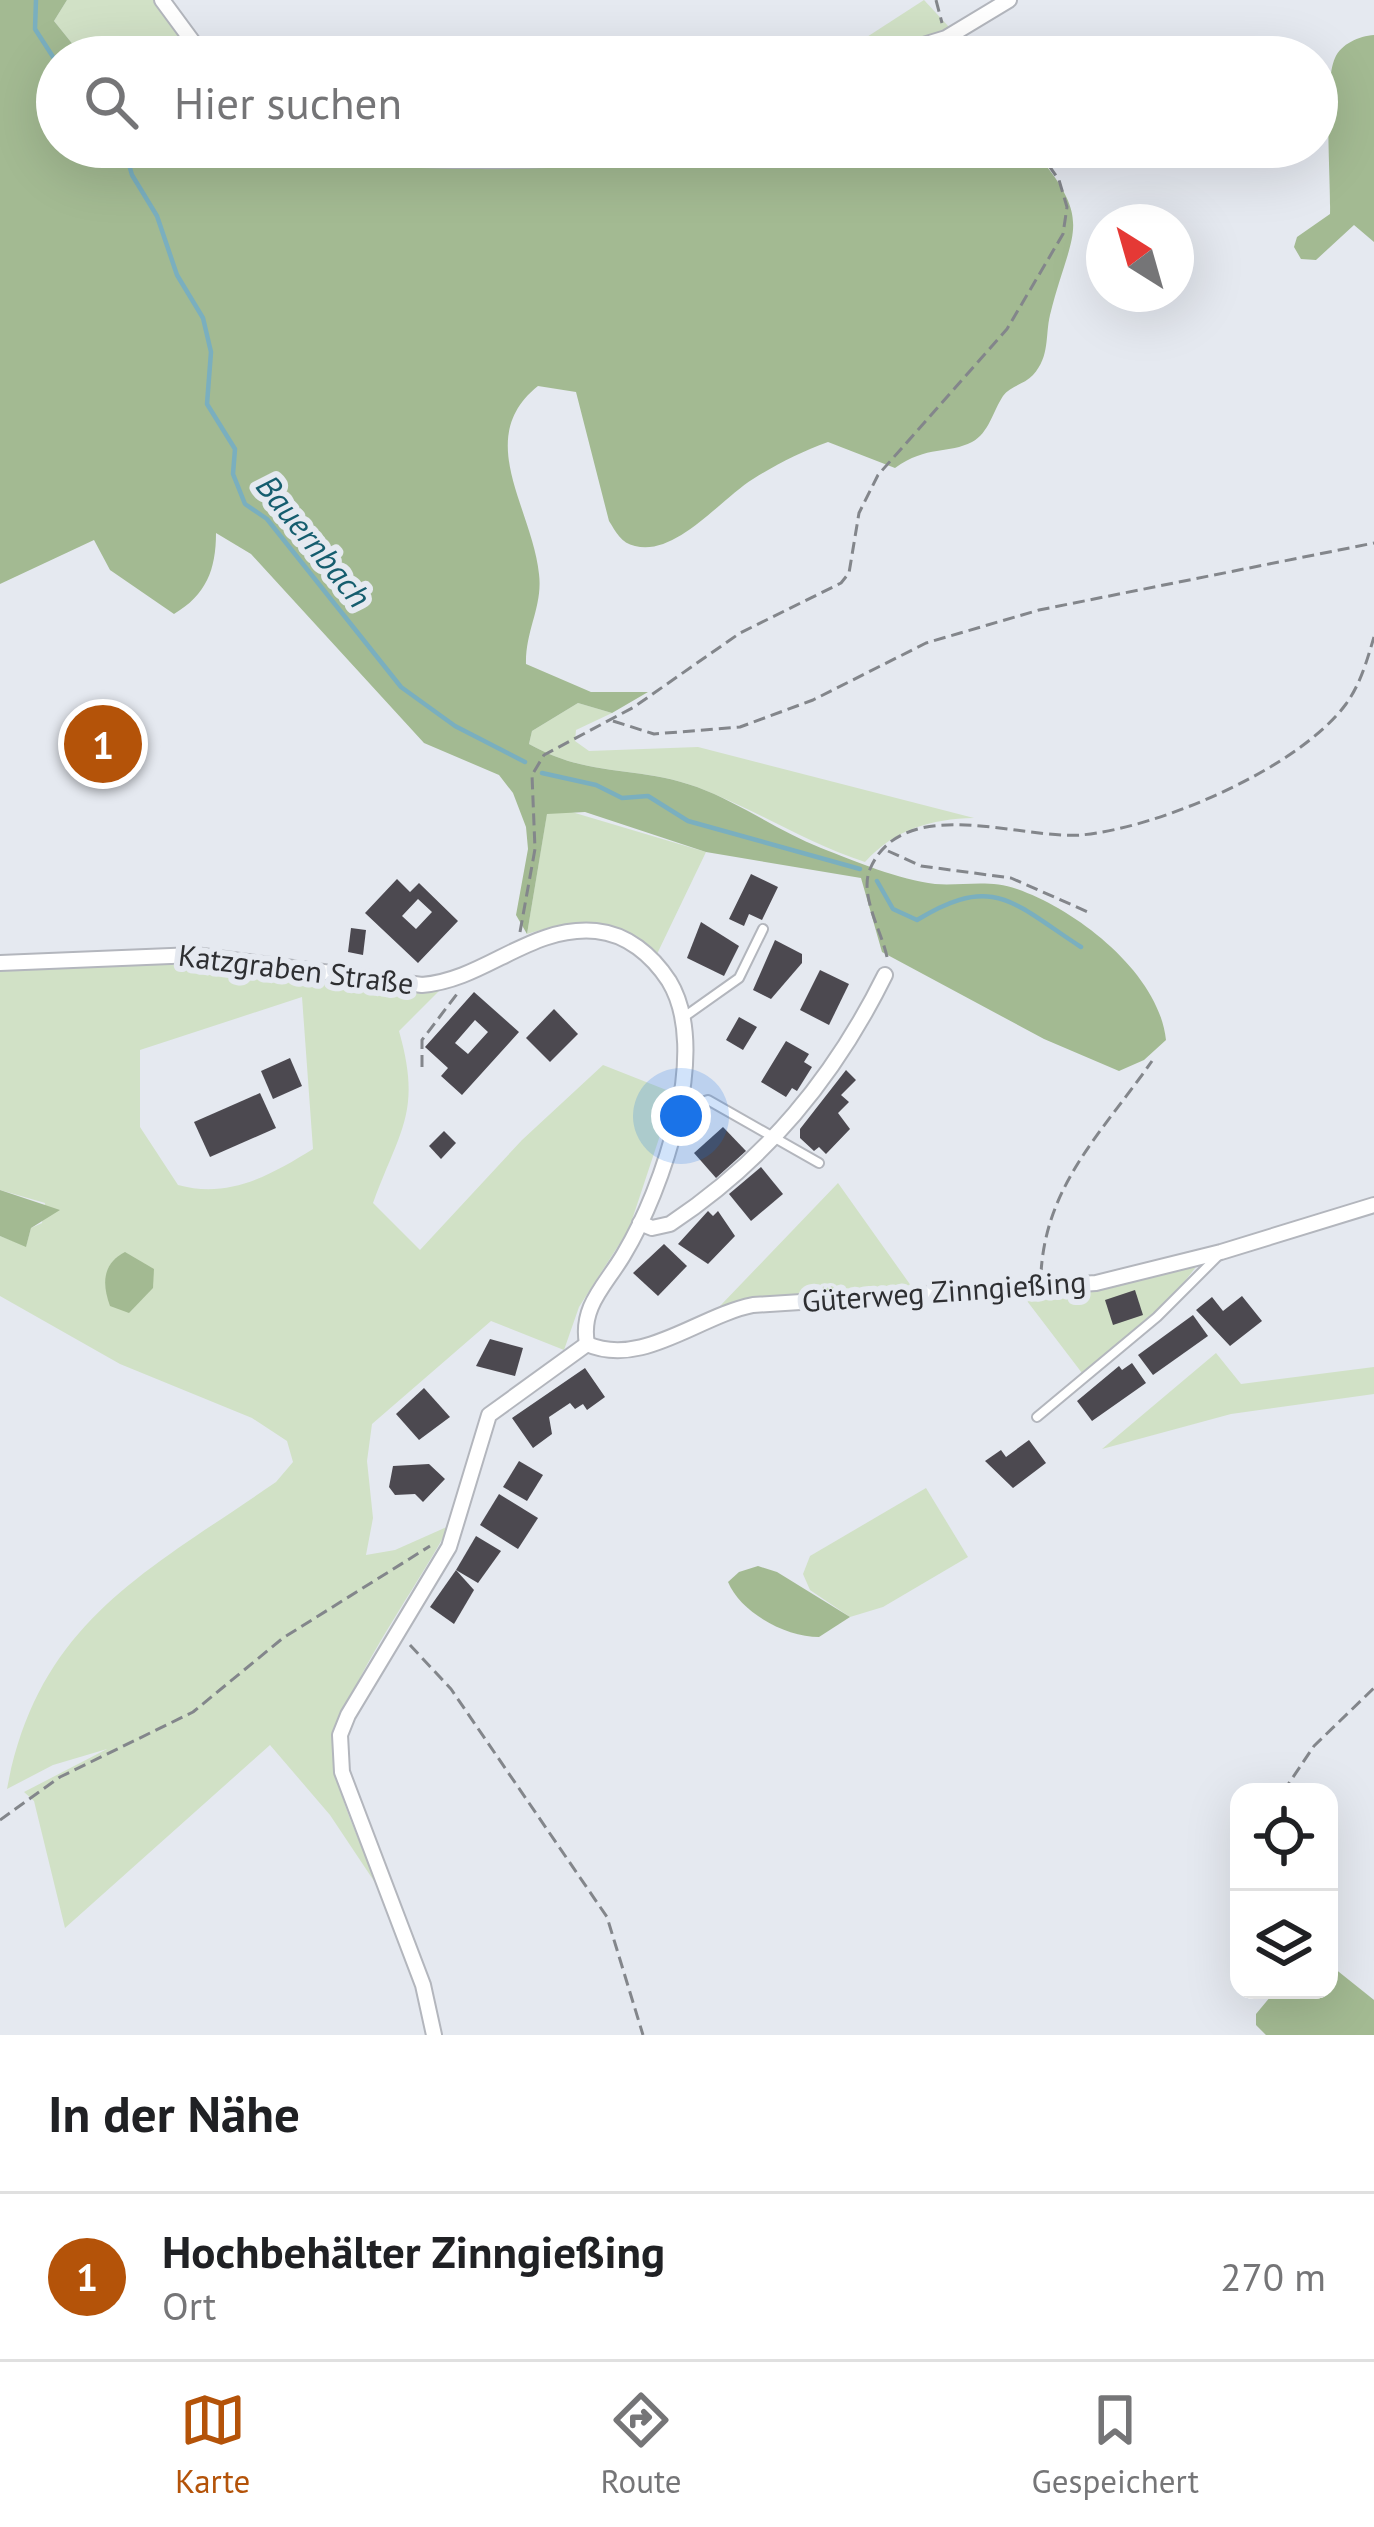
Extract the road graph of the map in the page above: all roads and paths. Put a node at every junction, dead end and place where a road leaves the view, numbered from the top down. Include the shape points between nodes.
1 (161, 0) edge
2 (936, 0) edge
3 (1009, 0) edge
4 (188, 36) edge
5 (945, 36) edge
6 (949, 36) edge
7 (1051, 168) edge
8 (1374, 543) edge
9 (1374, 637) edge
10 (1374, 662) edge
11 (1366, 664) junction
12 (612, 720) junction
13 (886, 849) junction
14 (1088, 912) dead end
15 (763, 929) dead end
16 (524, 945) junction
17 (0, 963) edge
18 (885, 975) joint
19 (456, 980) junction
20 (683, 1018) junction
21 (1152, 1061) dead end
22 (422, 1067) dead end
23 (677, 1110) junction
24 (778, 1136) junction
25 (819, 1163) dead end
26 (1374, 1205) edge
27 (640, 1223) junction
28 (1220, 1252) junction
29 (1042, 1290) junction
30 (586, 1344) junction
31 (1036, 1417) dead end
32 (448, 1547) junction
33 (396, 1632) junction
34 (1374, 1688) edge
35 (1289, 1783) edge
36 (0, 1820) edge
37 (434, 2035) edge
38 (644, 2035) edge

1 - 4 street
2 - 5 path
3 - 6 street
7 - 12 path via 1067,206 1063,234 1007,329 878,475 859,513 849,573 740,633
8 - 12 path via 1039,610 926,643 740,727 654,734
9 - 11 path
10 - 11 path
11 - 13 path via 1346,703 1303,745 1154,817 1082,835 950,822
12 - 16 path via 558,743 532,775 535,849 520,923
13 - 14 path via 921,866 1011,878
13 - 18 path via 866,882 888,958
15 - 20 lane via 740,978
16 - 19 street, Katzgraben Straße
16 - 20 street, Katzgraben Straße via 573,931 617,936 664,973
17 - 19 street, Katzgraben Straße via 195,955 383,982
18 - 24 street via 820,1084
19 - 22 path via 455,1001 422,1040
20 - 23 street, Katzgraben Straße
21 - 29 path via 1060,1191 1043,1240
23 - 24 lane via 709,1100
23 - 27 street, Katzgraben Straße
24 - 25 lane
24 - 27 street via 670,1224
26 - 28 street, Güterweg Zinngießing
27 - 30 street, Katzgraben Straße via 586,1312
28 - 29 street, Güterweg Zinngießing
28 - 31 lane via 1157,1317
29 - 30 street, Güterweg Zinngießing via 752,1305 637,1350
30 - 32 street via 489,1414
32 - 33 street
32 - 36 path via 422,1549 284,1638 193,1712 60,1777
33 - 37 street via 348,1715 339,1753
33 - 38 path via 451,1690 607,1917
34 - 35 path via 1314,1746

